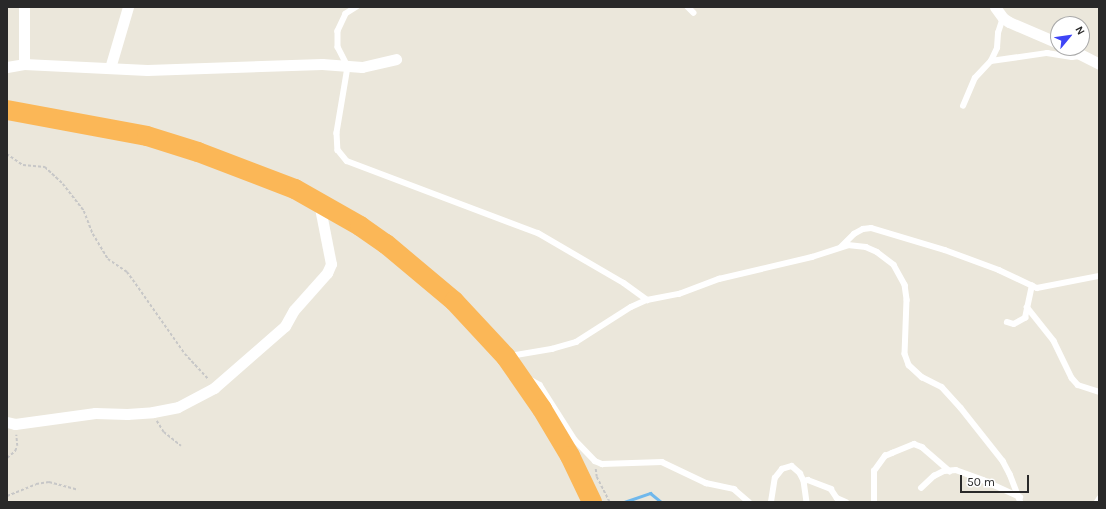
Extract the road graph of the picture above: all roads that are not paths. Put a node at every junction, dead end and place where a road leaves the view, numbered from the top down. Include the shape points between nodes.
1 (24, 7) edge
2 (128, 7) edge
3 (357, 7) edge
4 (688, 7) edge
5 (995, 7) edge
6 (694, 13) dead end
7 (1003, 18) junction
8 (1050, 40) edge
9 (1050, 53) edge
10 (1066, 56) edge
11 (1076, 56) edge
12 (1083, 56) edge
13 (396, 59) dead end
14 (991, 61) junction
15 (24, 64) junction
16 (1099, 64) edge
17 (7, 67) edge
18 (348, 67) junction
19 (110, 68) junction
20 (963, 106) dead end
21 (7, 110) edge
22 (319, 203) junction
23 (841, 247) junction
24 (1099, 276) edge
25 (1032, 286) junction
26 (646, 300) junction
27 (1027, 307) junction
28 (1007, 322) dead end
29 (506, 357) junction
30 (521, 378) junction
31 (1099, 392) edge
32 (11, 423) edge
33 (950, 471) junction
34 (804, 481) junction
35 (921, 488) dead end
36 (1099, 499) edge
37 (1020, 500) edge
38 (592, 502) edge
39 (749, 502) edge
40 (771, 502) edge
41 (807, 502) edge
42 (846, 502) edge
43 (874, 502) edge
44 (1097, 502) edge

1 - 15 street
2 - 19 street
3 - 18 lane via 346,14 338,31 338,47
4 - 6 lane
5 - 7 street
7 - 8 street via 1018,28
7 - 14 lane via 997,48
9 - 14 lane
10 - 11 lane
12 - 16 street
13 - 18 street via 362,67
14 - 20 lane via 975,78
15 - 17 street
15 - 19 street
18 - 19 street via 322,64 147,70
18 - 26 lane via 337,133 338,150 347,161 538,234 624,283
21 - 22 highway via 147,136 248,170 295,189
22 - 29 highway via 386,244 454,301
22 - 32 street via 331,264 328,273 294,310 285,326 214,388 178,407 153,412 95,413
23 - 25 lane via 854,234 871,228 945,250 999,270
23 - 26 lane via 812,257 725,278 679,294
23 - 37 lane via 866,247 886,257 894,265 905,285 905,354 909,365 922,377 942,387 961,408 1003,461
24 - 25 lane via 1052,287
25 - 27 lane
26 - 29 lane via 576,342
27 - 28 lane via 1025,318 1020,322
27 - 31 lane via 1054,341 1072,378 1078,385
29 - 30 highway
30 - 38 highway via 570,456
30 - 39 lane via 540,385 575,440 595,461 602,464 662,462 706,483 734,489
33 - 35 lane via 934,476
33 - 37 lane via 968,473
33 - 43 lane via 922,447 914,444 885,456 874,471
34 - 40 lane via 792,466 782,469 775,478
34 - 41 lane
34 - 42 lane via 808,480 831,489 837,498
36 - 44 lane

